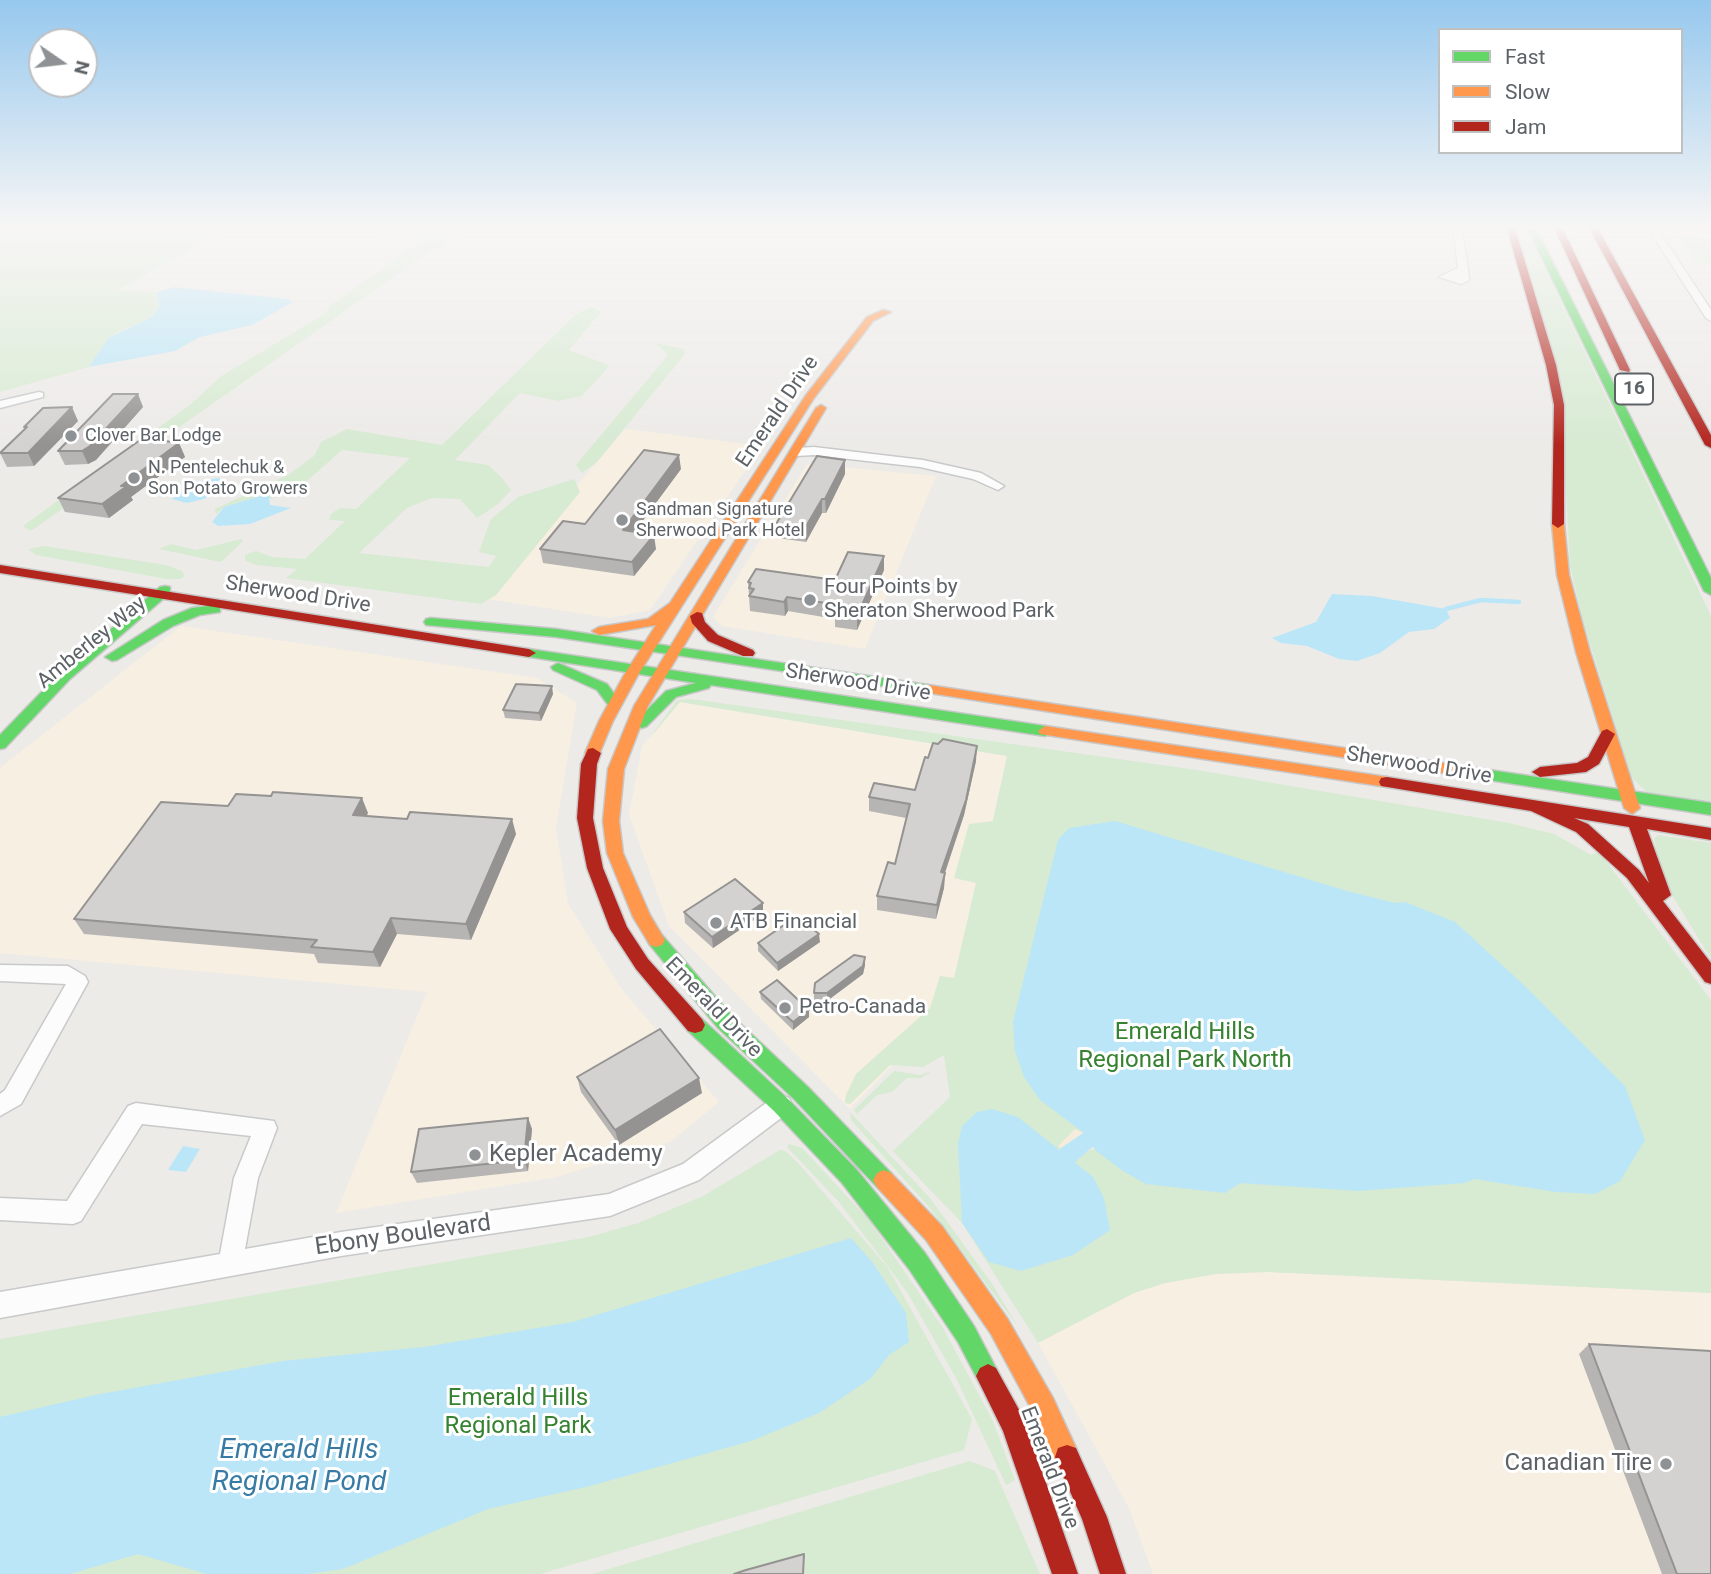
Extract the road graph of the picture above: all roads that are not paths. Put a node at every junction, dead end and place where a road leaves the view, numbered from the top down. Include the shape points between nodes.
1 (1532, 298) edge
2 (1566, 298) edge
3 (1591, 298) edge
4 (1631, 298) edge
5 (1698, 298) edge
6 (886, 312) dead end
7 (1711, 318) edge
8 (1650, 333) junction
9 (858, 340) junction
10 (1634, 389) dead end
11 (0, 398) edge
12 (0, 405) edge
13 (1711, 415) edge
14 (1711, 445) edge
15 (776, 450) junction
16 (796, 452) junction
17 (998, 486) dead end
18 (0, 556) edge
19 (708, 559) junction
20 (0, 569) edge
21 (28, 573) junction
22 (176, 591) junction
23 (1711, 591) edge
24 (159, 595) junction
25 (682, 597) junction
26 (254, 609) junction
27 (697, 616) junction
28 (124, 625) junction
29 (556, 634) junction
30 (478, 645) junction
31 (517, 651) junction
32 (661, 656) junction
33 (112, 657) junction
34 (777, 666) junction
35 (634, 670) junction
36 (857, 679) junction
37 (713, 682) junction
38 (614, 704) junction
39 (16, 730) junction
40 (1607, 734) junction
41 (0, 744) edge
42 (1413, 763) junction
43 (616, 769) junction
44 (1628, 796) junction
45 (1533, 806) junction
46 (1711, 809) edge
47 (1636, 822) junction
48 (1711, 834) edge
49 (1693, 956) junction
50 (0, 973) edge
51 (1711, 977) edge
52 (781, 1105) junction
53 (0, 1106) edge
54 (0, 1209) edge
55 (230, 1264) junction
56 (0, 1305) edge
57 (1065, 1574) edge
58 (1113, 1574) edge

1 - 40 main road via 1559,405 1557,511 1563,575
2 - 23 main road
3 - 10 main road, 16
4 - 8 main road, 16
5 - 7 street
6 - 9 main road, Emerald Drive via 870,320
8 - 13 main road
8 - 14 main road, 16
9 - 15 main road, Emerald Drive via 810,397
9 - 16 main road, Emerald Drive
11 - 12 street via 39,393
15 - 16 street
15 - 19 main road, Emerald Drive
16 - 17 street via 893,468 931,468 976,476
16 - 27 main road, Emerald Drive
18 - 22 main road, Sherwood Drive
19 - 25 main road, Emerald Drive
19 - 32 main road
20 - 21 main road
21 - 24 main road
21 - 28 main road via 111,601 124,611
22 - 24 main road, Amberley Way
22 - 26 main road, Sherwood Drive
22 - 29 main road, Sherwood Drive via 193,586 404,619
22 - 33 main road, Amberley Way
24 - 28 main road, Amberley Way
25 - 29 main road via 652,622 611,631
25 - 32 main road, Emerald Drive
26 - 30 main road, Sherwood Drive
26 - 33 main road via 197,611
27 - 32 main road, Emerald Drive
27 - 34 main road via 713,638
28 - 39 main road, Amberley Way via 65,676
29 - 32 main road, Sherwood Drive
30 - 31 main road, Sherwood Drive
30 - 32 main road via 513,643
31 - 35 main road, Sherwood Drive
31 - 38 main road via 602,687
32 - 34 main road, Sherwood Drive
32 - 35 main road, Sherwood Drive
32 - 35 main road, Emerald Drive
32 - 36 main road via 827,682
32 - 37 main road, Sherwood Drive
32 - 43 main road, Emerald Drive
33 - 39 main road, Amberley Way
34 - 36 main road, Sherwood Drive
35 - 38 main road, Emerald Drive
36 - 42 main road, Sherwood Drive
37 - 43 main road via 671,694 659,704 639,726
37 - 45 main road, Sherwood Drive
38 - 52 main road, Emerald Drive via 589,764 585,818 595,869 619,929 691,1022
39 - 41 main road, Amberley Way
40 - 42 main road via 1594,760 1564,772
40 - 44 main road
42 - 44 main road, Sherwood Drive
43 - 58 main road, Emerald Drive via 611,821 615,853 647,926 725,1022 801,1093 934,1233 960,1267 1044,1407 1094,1517
44 - 46 main road, Sherwood Drive
44 - 47 main road
45 - 47 main road, Sherwood Drive
45 - 49 main road via 1582,828 1633,874
47 - 48 main road, Sherwood Drive
47 - 49 main road via 1658,889
49 - 51 main road
50 - 53 street via 68,974 78,982 13,1097
52 - 55 street, Ebony Boulevard via 691,1172 610,1205
52 - 57 main road, Emerald Drive via 891,1227 966,1334 1014,1426
54 - 55 street via 72,1213 136,1113 266,1128 246,1178
55 - 56 street, Ebony Boulevard

